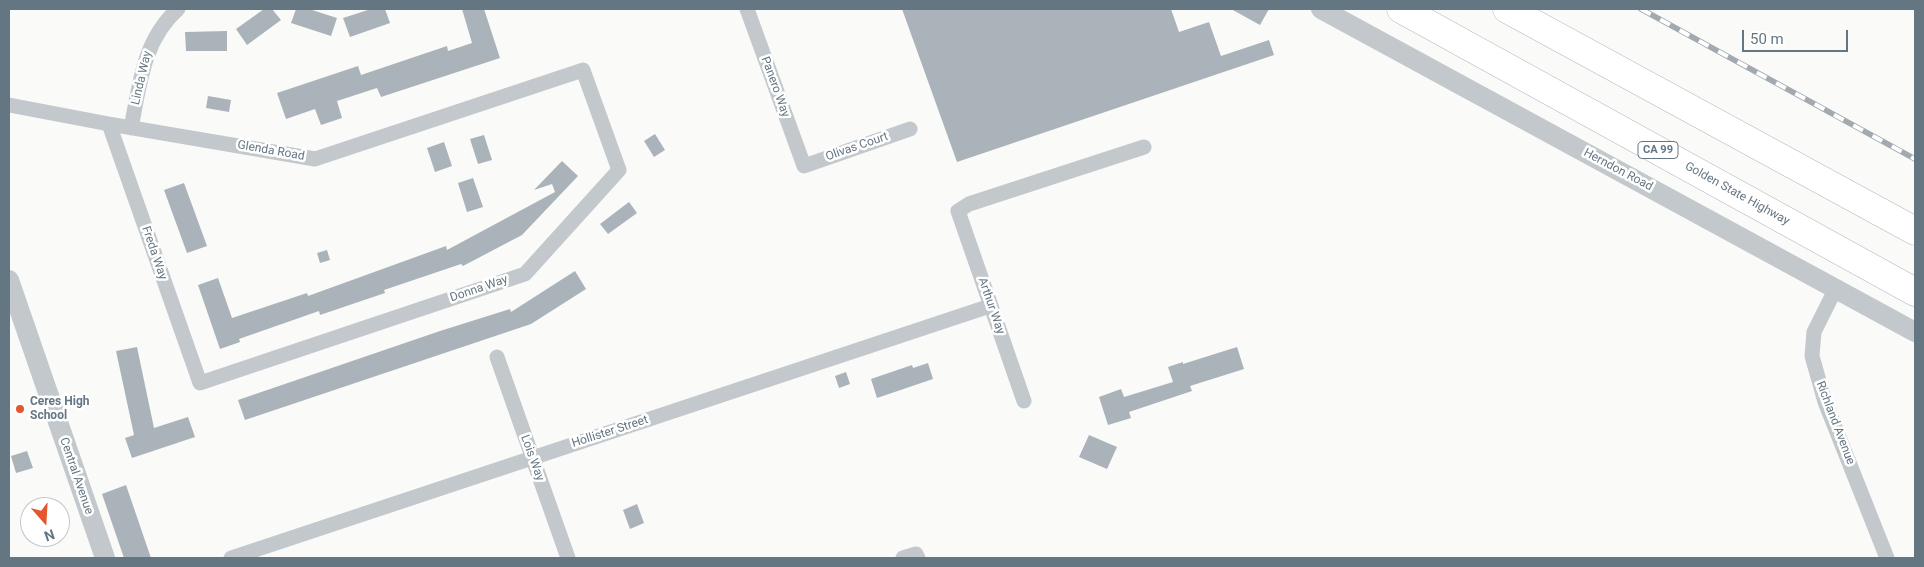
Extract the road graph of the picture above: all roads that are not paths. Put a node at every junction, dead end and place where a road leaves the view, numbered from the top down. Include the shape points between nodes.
1 (178, 9) edge
2 (1321, 9) edge
3 (1401, 9) edge
4 (1507, 9) edge
5 (751, 10) edge
6 (583, 70) joint
7 (9, 104) edge
8 (109, 124) junction
9 (131, 128) junction
10 (910, 129) dead end
11 (1144, 147) dead end
12 (804, 166) joint
13 (1915, 231) edge
14 (9, 280) edge
15 (1836, 288) junction
16 (1915, 292) edge
17 (990, 306) junction
18 (1915, 332) edge
19 (497, 357) dead end
20 (200, 383) joint
21 (1024, 401) dead end
22 (532, 457) junction
23 (105, 558) edge
24 (231, 558) edge
25 (568, 558) edge
26 (1887, 558) edge

1 - 9 street, Linda Way via 149,46
2 - 15 street, Herndon Road
3 - 16 highway, Golden State Highway / CA 99
4 - 13 highway
5 - 12 street, Panero Way
6 - 9 street, Glenda Road via 315,159
6 - 20 street, Donna Way via 619,170 525,274
7 - 8 street, Glenda Road
8 - 9 street, Glenda Road
8 - 20 street, Freda Way
10 - 12 street, Olivas Court
11 - 17 street, Arthur Way via 969,204 958,211
14 - 23 street, Central Avenue
15 - 18 street, Herndon Road
15 - 26 street, Richland Avenue via 1814,332 1812,356 1825,402
17 - 21 street, Arthur Way
17 - 22 street, Hollister Street
19 - 22 street, Lois Way
22 - 24 street, Hollister Street
22 - 25 street, Lois Way

